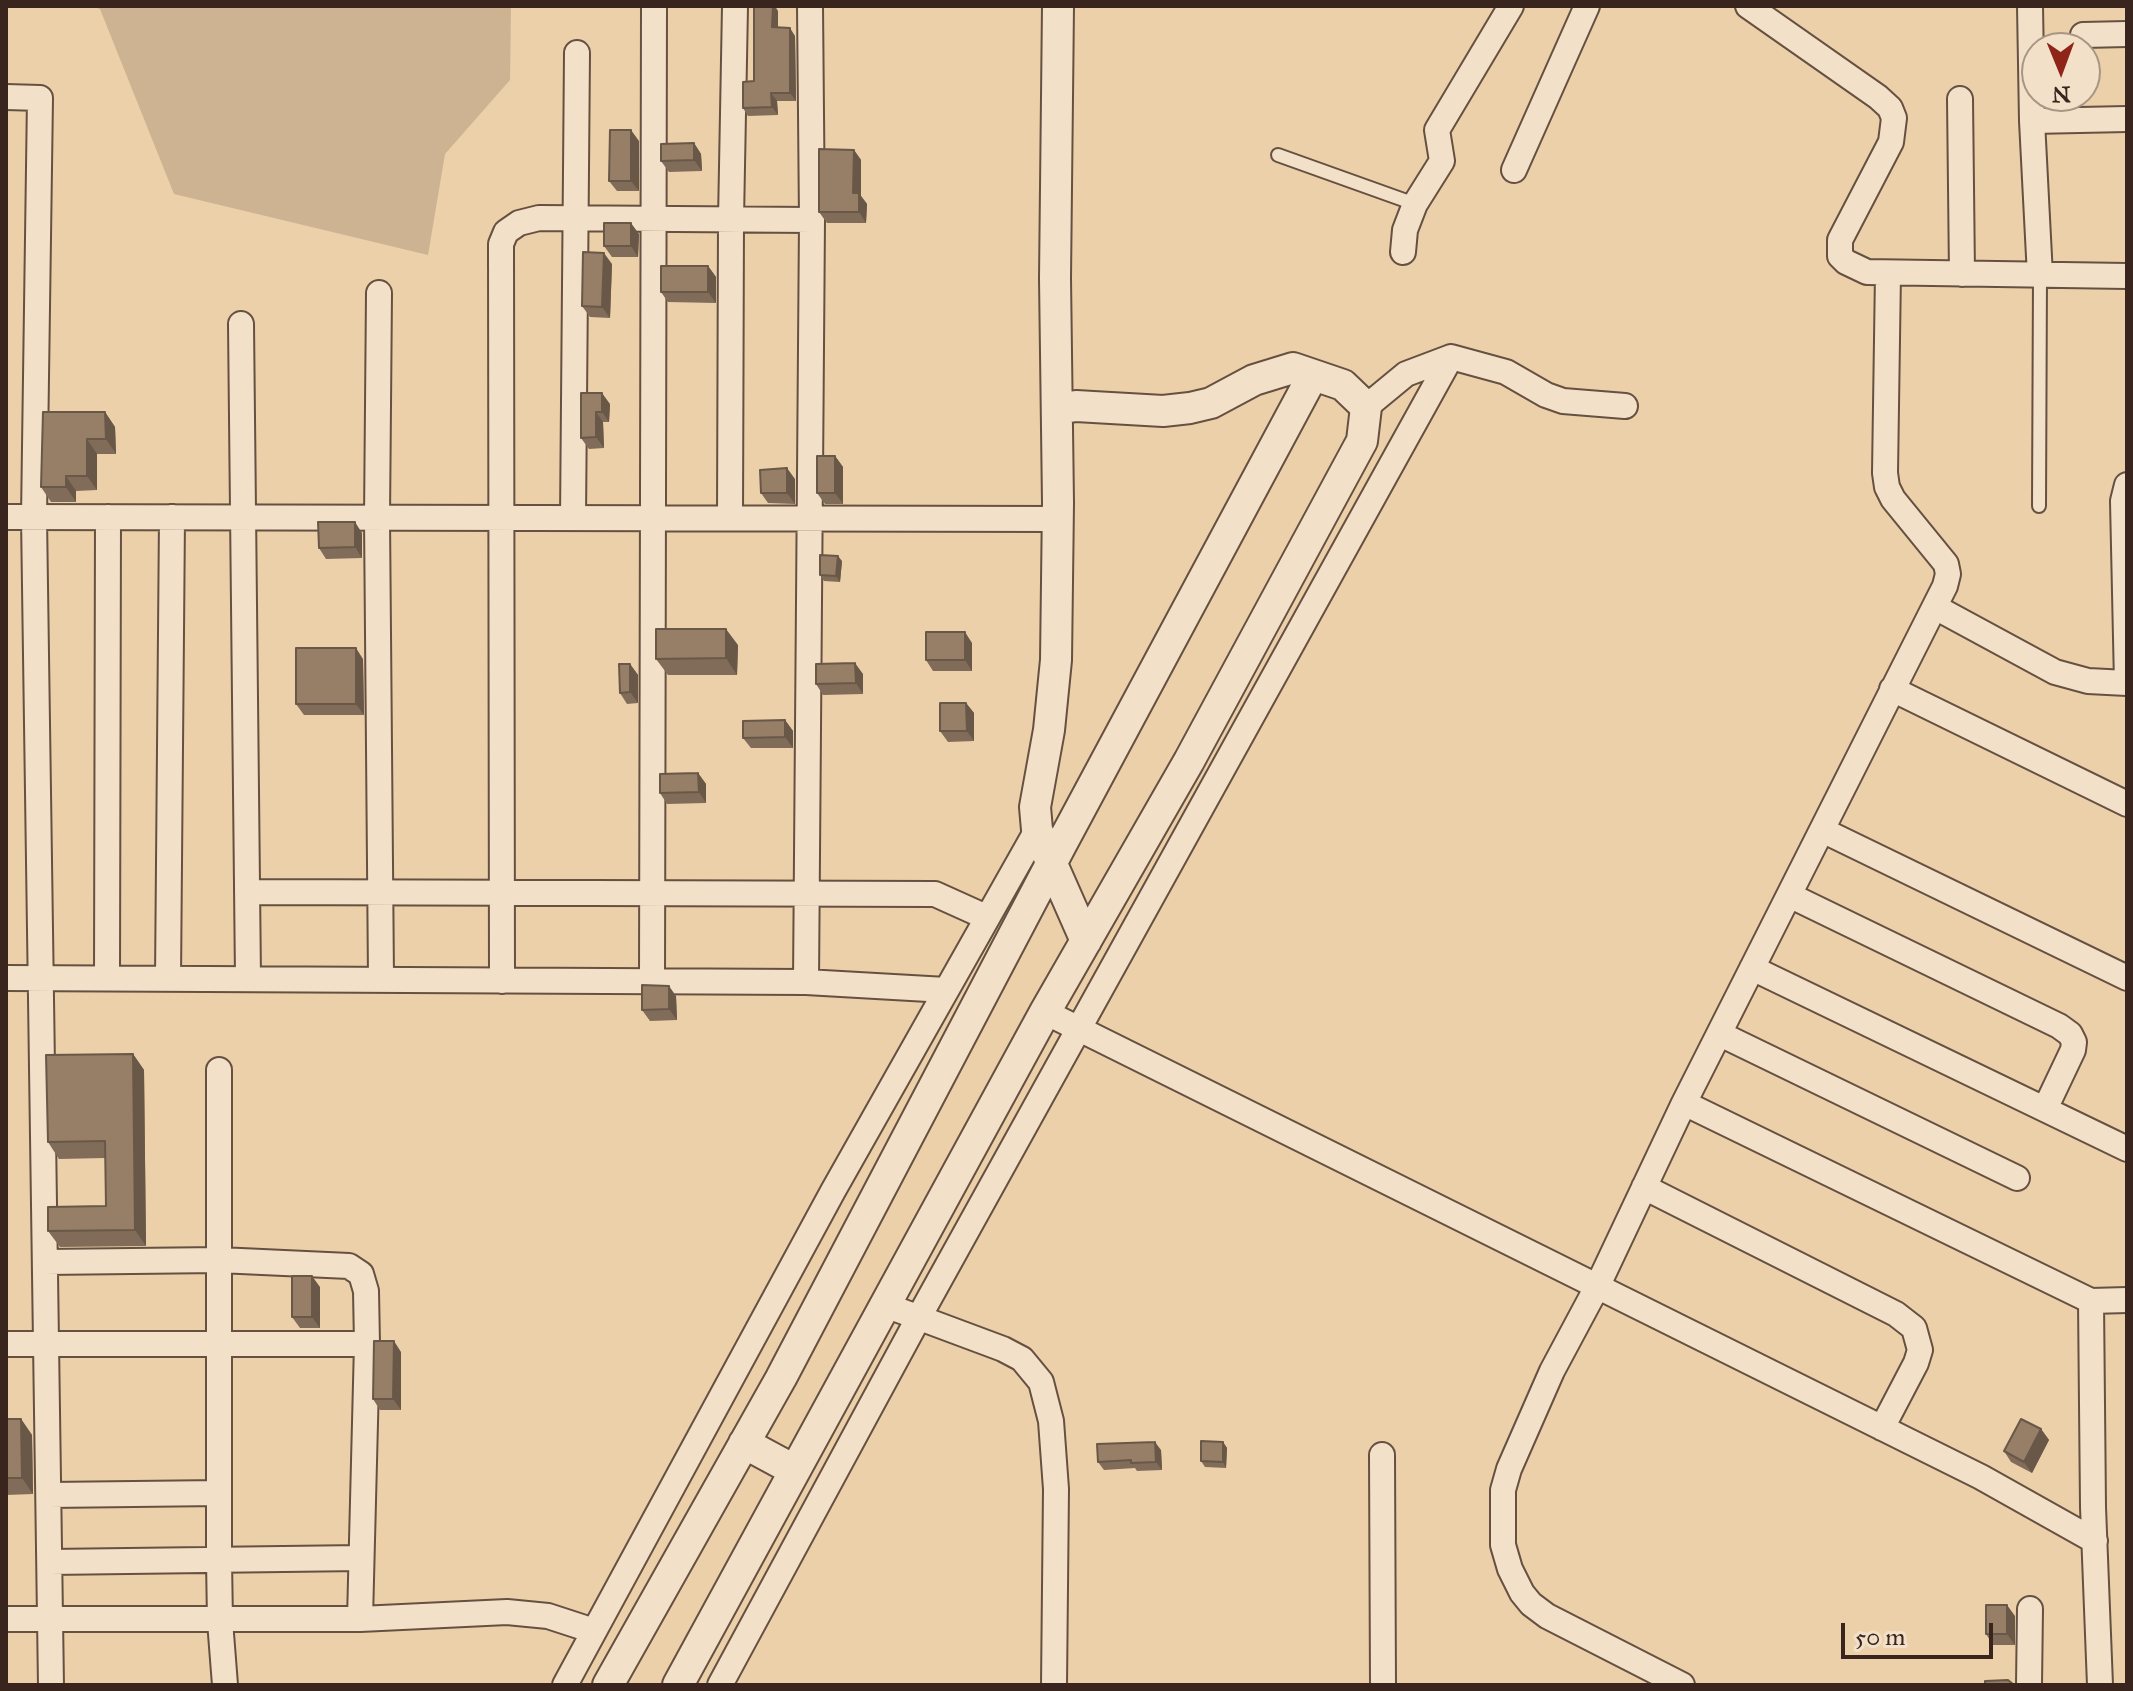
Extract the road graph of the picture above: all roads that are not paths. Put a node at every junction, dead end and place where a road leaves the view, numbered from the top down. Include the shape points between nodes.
1 (654, 6) edge
2 (735, 6) edge
3 (810, 6) edge
4 (1058, 6) edge
5 (1511, 6) edge
6 (1587, 6) edge
7 (1748, 6) edge
8 (2030, 6) edge
9 (2127, 34) edge
10 (2101, 35) edge
11 (577, 53) dead end
12 (6, 97) edge
13 (1960, 99) dead end
14 (2127, 119) edge
15 (2032, 121) junction
16 (1278, 155) dead end
17 (1514, 170) dead end
18 (1415, 204) junction
19 (576, 217) junction
20 (655, 219) junction
21 (731, 220) junction
22 (812, 220) junction
23 (1403, 252) dead end
24 (1888, 273) junction
25 (1962, 274) junction
26 (2040, 276) junction
27 (2127, 276) edge
28 (379, 293) dead end
29 (241, 324) dead end
30 (1451, 357) junction
31 (1313, 375) junction
32 (1625, 406) dead end
33 (1366, 407) junction
34 (1057, 409) junction
35 (2127, 485) edge
36 (2039, 506) dead end
37 (6, 517) edge
38 (34, 517) junction
39 (108, 517) junction
40 (172, 517) junction
41 (244, 517) junction
42 (502, 517) junction
43 (573, 517) junction
44 (377, 518) junction
45 (652, 518) junction
46 (730, 518) junction
47 (808, 519) junction
48 (1058, 519) junction
49 (1935, 607) junction
50 (2127, 683) edge
51 (1892, 689) junction
52 (2127, 804) edge
53 (1037, 830) junction
54 (1822, 830) junction
55 (1053, 862) junction
56 (247, 892) junction
57 (381, 892) junction
58 (502, 892) junction
59 (652, 893) junction
60 (806, 893) junction
61 (1789, 895) junction
62 (986, 917) junction
63 (1086, 941) junction
64 (1752, 968) junction
65 (6, 978) edge
66 (41, 978) junction
67 (107, 978) junction
68 (168, 978) junction
69 (248, 978) junction
70 (381, 978) junction
71 (2127, 978) edge
72 (502, 981) junction
73 (652, 981) junction
74 (806, 982) junction
75 (946, 990) junction
76 (1045, 1012) junction
77 (1078, 1028) junction
78 (1720, 1034) junction
79 (219, 1070) dead end
80 (1684, 1103) junction
81 (2045, 1109) junction
82 (2127, 1149) edge
83 (2017, 1178) dead end
84 (1644, 1187) junction
85 (219, 1260) junction
86 (45, 1262) junction
87 (1598, 1285) junction
88 (2127, 1300) edge
89 (2091, 1301) junction
90 (885, 1305) junction
91 (919, 1317) junction
92 (6, 1344) edge
93 (47, 1344) junction
94 (367, 1344) junction
95 (217, 1345) junction
96 (1882, 1428) junction
97 (744, 1443) junction
98 (1382, 1455) dead end
99 (794, 1470) junction
100 (219, 1493) junction
101 (49, 1495) junction
102 (2095, 1541) junction
103 (361, 1558) junction
104 (219, 1560) junction
105 (50, 1562) junction
106 (2030, 1609) dead end
107 (6, 1619) edge
108 (51, 1619) junction
109 (360, 1619) junction
110 (220, 1621) junction
111 (594, 1631) junction
112 (51, 1685) edge
113 (225, 1685) edge
114 (565, 1685) edge
115 (608, 1685) edge
116 (678, 1685) edge
117 (720, 1685) edge
118 (1054, 1685) edge
119 (1383, 1685) edge
120 (1682, 1685) edge
121 (2029, 1685) edge
122 (2100, 1685) edge

1 - 20 street
2 - 21 street
3 - 22 street
4 - 34 street
5 - 18 street via 1437,130 1442,161
6 - 17 street
7 - 24 street via 1890,108 1894,136 1839,249 1854,267
8 - 15 street
9 - 10 street
11 - 19 street
12 - 38 street via 40,98
13 - 25 street
14 - 15 street
15 - 26 street
16 - 18 lane
18 - 23 street
19 - 20 street
19 - 42 street via 519,223 506,232 501,244
19 - 43 street
20 - 21 street
20 - 45 street
21 - 22 street
21 - 46 street
22 - 47 street
24 - 25 street
24 - 49 street via 1885,473 1893,499 1946,564 1948,574
25 - 26 street
26 - 27 street
26 - 36 lane
28 - 44 street
29 - 41 street
30 - 32 street via 1506,372 1563,401
30 - 33 street via 1406,374
30 - 77 street
31 - 33 street via 1343,385
31 - 34 street via 1284,370 1190,408
31 - 55 street
33 - 63 street via 1362,441
34 - 48 street
35 - 50 street
37 - 38 street
38 - 39 street
38 - 66 street
39 - 40 street
39 - 67 street
40 - 41 street
40 - 68 street
41 - 44 street
41 - 56 street
42 - 43 street
42 - 44 street
42 - 58 street
43 - 45 street
44 - 57 street
45 - 46 street
45 - 59 street
46 - 47 street
47 - 48 street
47 - 60 street
48 - 53 street via 1054,692 1037,787
49 - 50 street via 2055,672
49 - 51 street
51 - 52 street
51 - 54 street
53 - 55 street
53 - 62 street
54 - 61 street
54 - 71 street
55 - 63 street
55 - 97 street
56 - 57 street
56 - 69 street
57 - 58 street
57 - 70 street
58 - 59 street
58 - 72 street
59 - 60 street
59 - 73 street
60 - 62 street via 935,894
60 - 74 street
61 - 64 street
61 - 81 street via 2070,1034 2073,1050
62 - 75 street
63 - 76 street
64 - 78 street
64 - 81 street
65 - 66 street
66 - 67 street
66 - 86 street
67 - 68 street
68 - 69 street
69 - 70 street
70 - 72 street
72 - 73 street
73 - 74 street
74 - 75 street
75 - 111 street
76 - 77 street
76 - 90 street
77 - 87 street
77 - 91 street
78 - 80 street
78 - 83 street
79 - 85 street
80 - 84 street
80 - 89 street
81 - 82 street
84 - 87 street
84 - 96 street via 1896,1314 1914,1328 1920,1350 1916,1363
85 - 86 street
85 - 94 street via 349,1266 361,1274 366,1291
85 - 95 street
86 - 93 street
87 - 96 street
87 - 120 street via 1509,1469 1502,1500 1503,1545 1531,1604
88 - 89 street
89 - 102 street
90 - 91 street
90 - 99 street
91 - 117 street
91 - 118 street via 1012,1354 1041,1382 1051,1421 1056,1489
92 - 93 street
93 - 95 street
93 - 101 street
94 - 95 street
94 - 103 street
95 - 100 street
96 - 102 street
97 - 99 street
97 - 115 street
98 - 119 street
99 - 116 street
100 - 101 street
100 - 104 street
101 - 105 street
102 - 122 street
103 - 104 street
103 - 109 street
104 - 105 street
104 - 110 street
105 - 108 street
106 - 121 street
107 - 108 street
108 - 110 street
108 - 112 street
109 - 110 street
109 - 111 street via 529,1613
110 - 113 street
111 - 114 street

